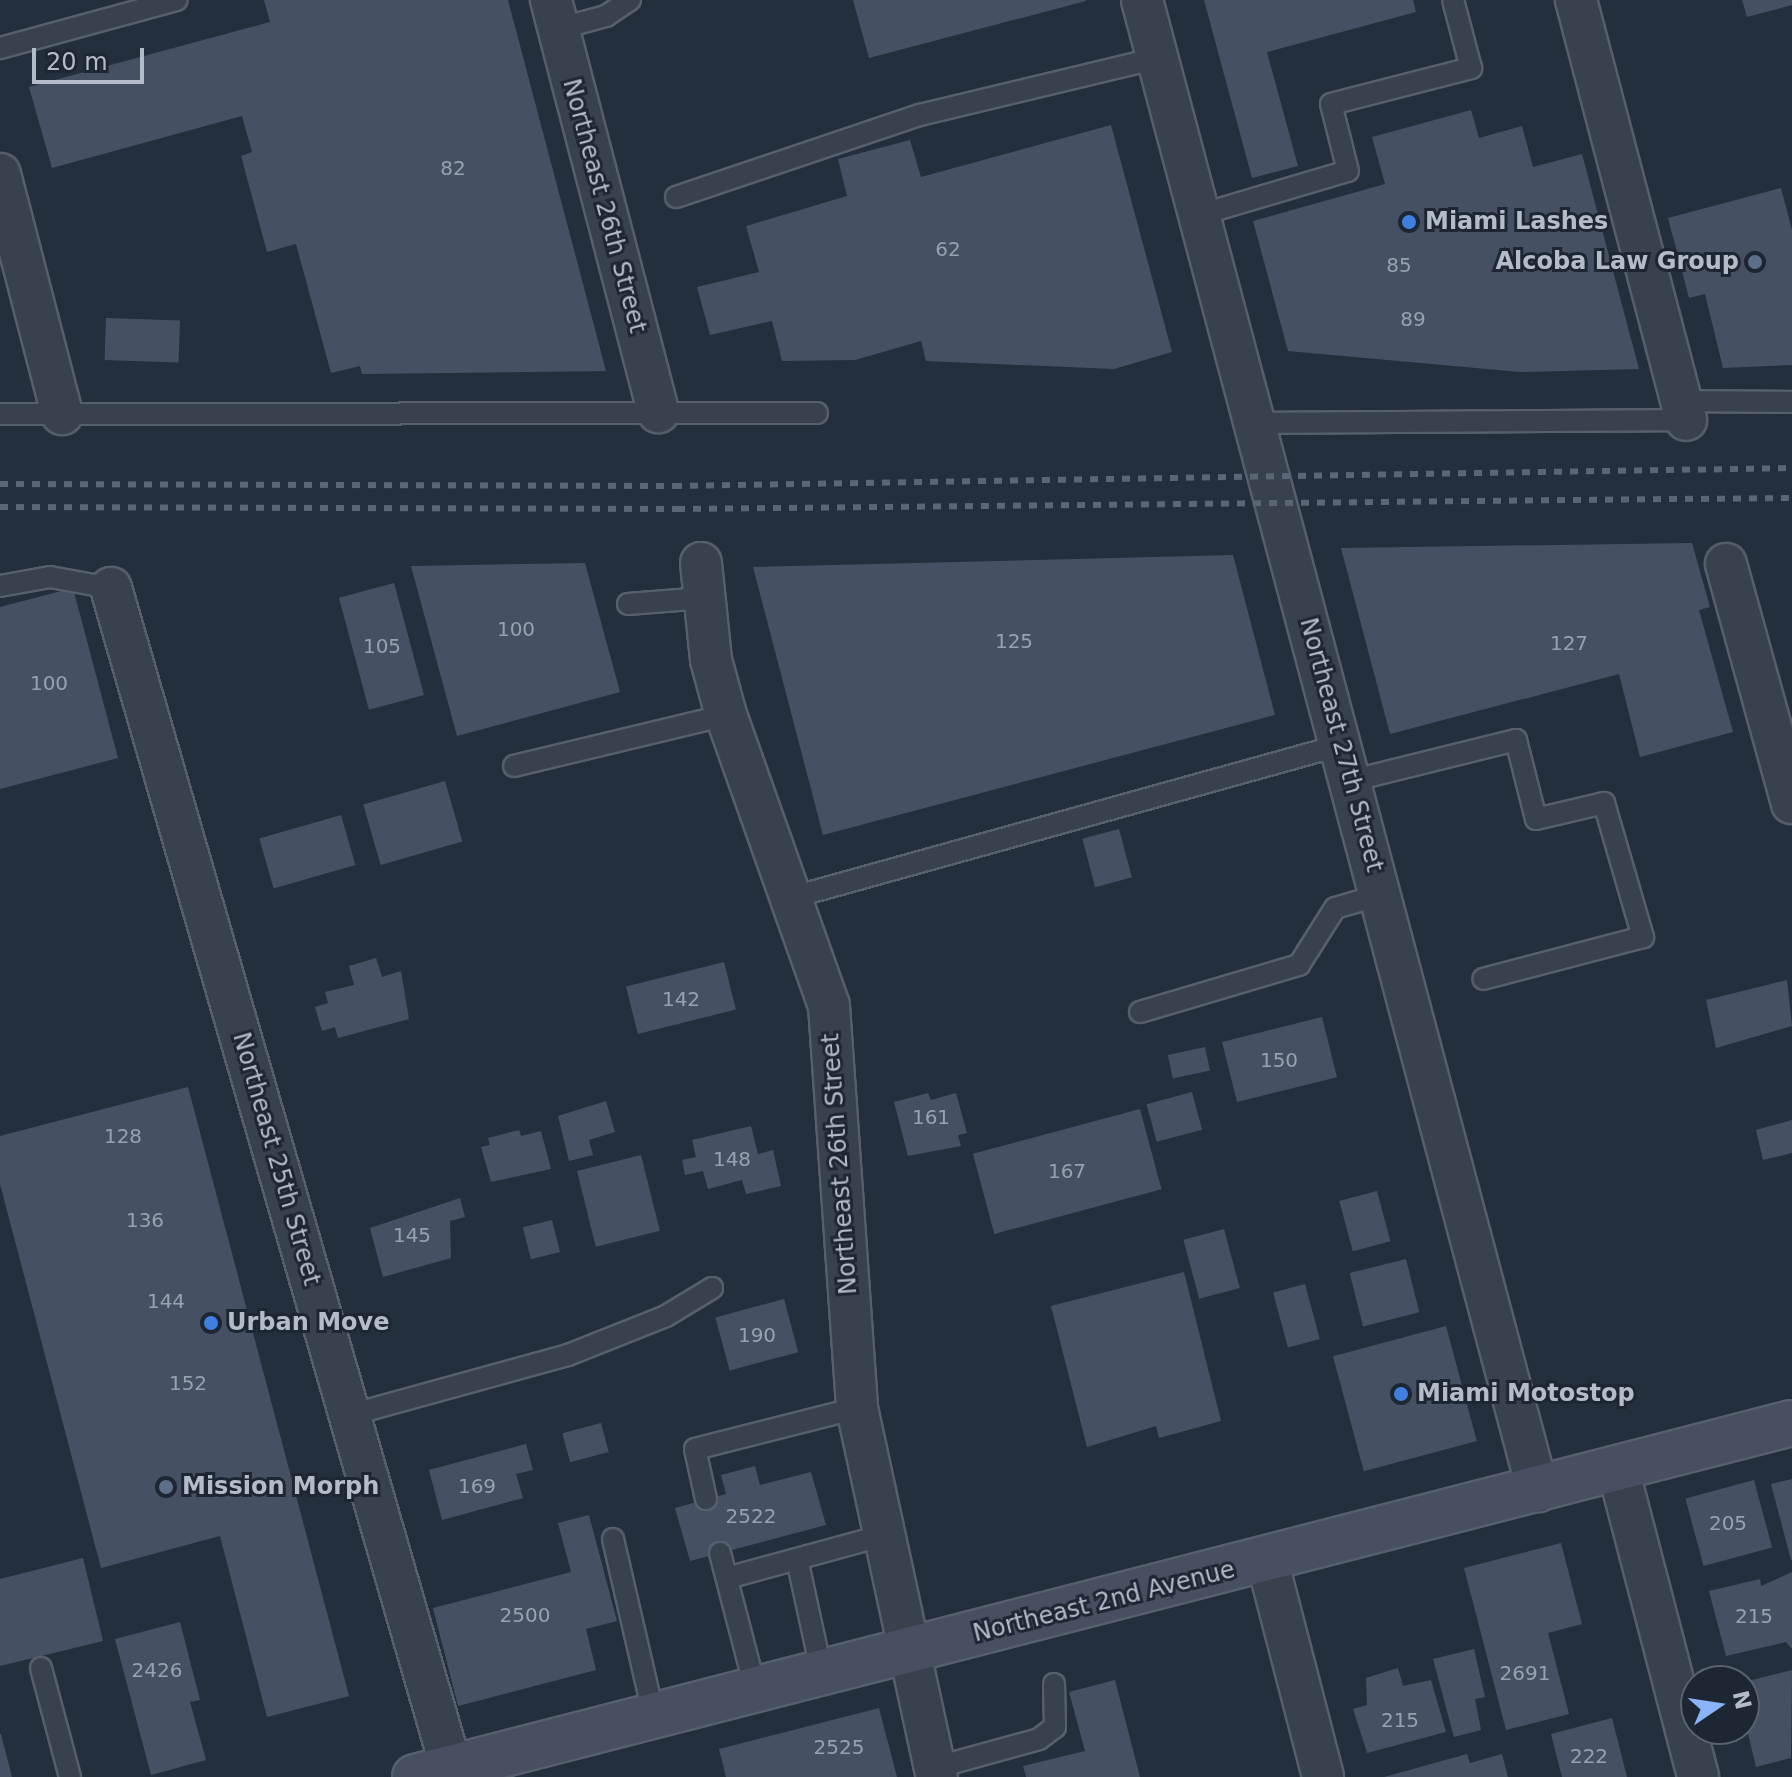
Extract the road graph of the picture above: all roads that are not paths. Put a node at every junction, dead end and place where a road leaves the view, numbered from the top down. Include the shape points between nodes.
1 (177, 0) edge
2 (630, 0) edge
3 (1142, 0) edge
4 (1453, 0) edge
5 (1576, 0) edge
6 (554, 14) edge
7 (0, 48) edge
8 (1157, 58) junction
9 (0, 174) edge
10 (676, 197) dead end
11 (1199, 215) junction
12 (1792, 402) edge
13 (1684, 411) junction
14 (658, 412) junction
15 (817, 413) dead end
16 (0, 414) edge
17 (62, 414) junction
18 (1255, 423) junction
19 (1726, 564) dead end
20 (702, 581) joint
21 (0, 586) edge
22 (111, 588) joint
23 (628, 604) dead end
24 (726, 715) junction
25 (1345, 763) junction
26 (514, 766) dead end
27 (1792, 803) edge
28 (1380, 895) junction
29 (790, 898) junction
30 (1483, 979) dead end
31 (1140, 1012) dead end
32 (712, 1288) dead end
33 (857, 1408) junction
34 (350, 1415) junction
35 (1792, 1423) edge
36 (1618, 1469) junction
37 (1538, 1491) junction
38 (706, 1499) dead end
39 (881, 1536) junction
40 (613, 1539) dead end
41 (720, 1553) dead end
42 (797, 1559) junction
43 (1267, 1560) junction
44 (727, 1578) junction
45 (906, 1653) junction
46 (41, 1668) dead end
47 (822, 1674) junction
48 (1054, 1684) dead end
49 (756, 1691) junction
50 (654, 1716) junction
51 (936, 1773) edge
52 (440, 1774) edge
53 (70, 1777) edge
54 (1323, 1777) edge
55 (1698, 1777) edge

1 - 7 lane
2 - 6 lane via 606,16
3 - 8 street, Northeast 27th Street
4 - 11 lane via 1471,68 1331,104 1348,171
5 - 13 street
6 - 14 street, Northeast 26th Street
8 - 10 lane via 920,115
8 - 11 street, Northeast 27th Street
9 - 17 street
11 - 18 street, Northeast 27th Street
12 - 13 lane
13 - 18 lane
14 - 15 lane
14 - 17 lane
16 - 17 lane
18 - 25 street, Northeast 27th Street
19 - 27 street
20 - 23 lane
20 - 24 street, Northeast 26th Street
21 - 22 lane via 50,577
22 - 34 street, Northeast 25th Street
24 - 26 lane
24 - 29 street, Northeast 26th Street
25 - 28 street, Northeast 27th Street
25 - 29 lane
25 - 30 lane via 1516,740 1536,819 1604,803 1643,937
28 - 31 lane via 1335,908 1299,965
28 - 37 street, Northeast 27th Street
29 - 33 street, Northeast 26th Street via 829,1006
32 - 34 lane via 666,1316 568,1355
33 - 38 lane via 695,1449
33 - 39 street, Northeast 26th Street
34 - 52 street, Northeast 25th Street
35 - 36 main road, Northeast 2nd Avenue
36 - 37 main road, Northeast 2nd Avenue
36 - 55 street
37 - 43 main road, Northeast 2nd Avenue
39 - 42 lane
39 - 45 street, Northeast 26th Street
40 - 50 lane
41 - 44 lane
42 - 44 lane
42 - 47 lane
43 - 45 main road, Northeast 2nd Avenue
43 - 54 street
44 - 49 lane
45 - 47 main road, Northeast 2nd Avenue
45 - 51 street, Northeast 26th Street
46 - 53 lane
47 - 49 main road, Northeast 2nd Avenue
48 - 51 lane via 1055,1727 1039,1739
49 - 50 main road, Northeast 2nd Avenue
50 - 52 main road, Northeast 2nd Avenue

